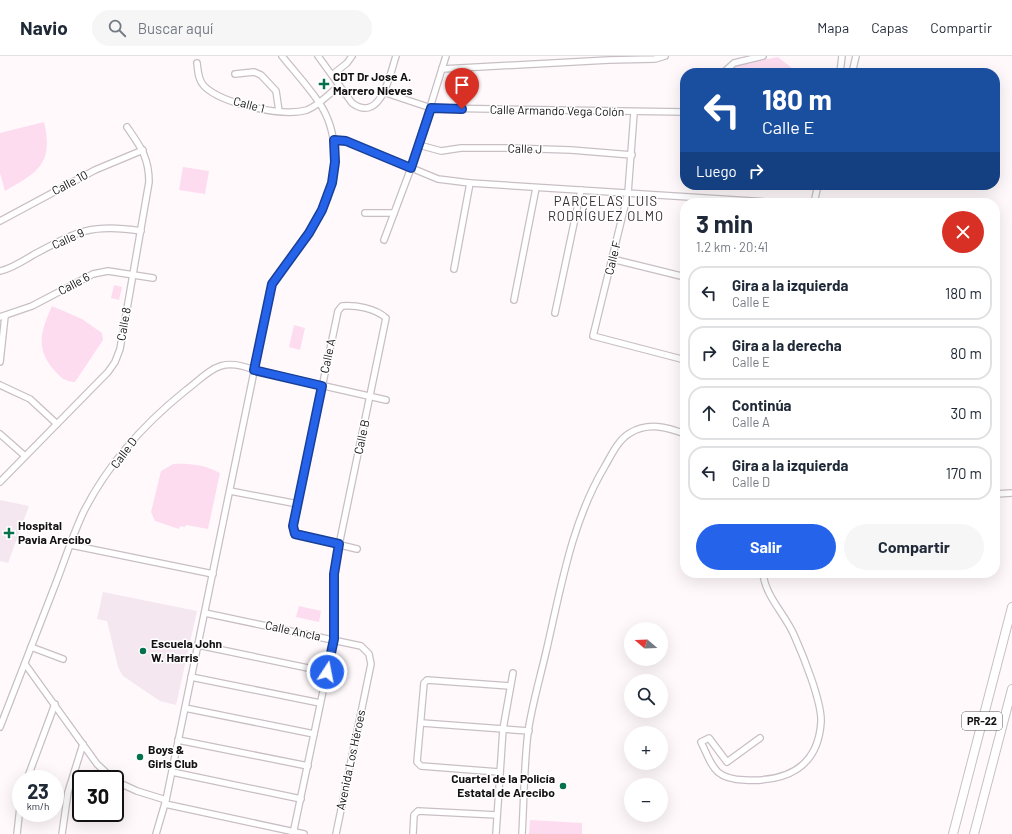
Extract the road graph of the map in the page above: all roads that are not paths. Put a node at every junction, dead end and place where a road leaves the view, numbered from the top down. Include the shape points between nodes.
1 (282, 56) edge
2 (318, 56) edge
3 (352, 56) edge
4 (396, 56) edge
5 (446, 56) edge
6 (665, 56) edge
7 (763, 56) edge
8 (842, 56) edge
9 (856, 56) edge
10 (750, 57) edge
11 (197, 63) dead end
12 (728, 68) edge
13 (841, 68) edge
14 (853, 68) edge
15 (442, 69) junction
16 (235, 74) dead end
17 (332, 75) junction
18 (339, 86) junction
19 (383, 92) junction
20 (319, 101) junction
21 (431, 108) junction
22 (278, 111) junction
23 (680, 112) edge
24 (634, 113) junction
25 (127, 126) dead end
26 (334, 140) junction
27 (419, 145) junction
28 (143, 150) junction
29 (632, 155) junction
30 (411, 168) junction
31 (470, 184) junction
32 (536, 188) junction
33 (581, 190) junction
34 (628, 193) junction
35 (706, 198) edge
36 (365, 213) dead end
37 (394, 213) junction
38 (0, 221) edge
39 (140, 230) junction
40 (384, 240) dead end
41 (612, 259) junction
42 (454, 269) dead end
43 (0, 271) edge
44 (133, 275) junction
45 (680, 276) edge
46 (153, 278) dead end
47 (514, 300) dead end
48 (342, 306) joint
49 (555, 313) dead end
50 (2, 316) edge
51 (680, 359) edge
52 (0, 362) edge
53 (254, 370) junction
54 (0, 384) edge
55 (322, 386) junction
56 (370, 396) junction
57 (386, 400) dead end
58 (57, 424) junction
59 (680, 432) edge
60 (0, 434) edge
61 (25, 456) junction
62 (0, 482) edge
63 (230, 490) junction
64 (1012, 493) edge
65 (1000, 494) edge
66 (298, 504) junction
67 (339, 544) junction
68 (71, 545) junction
69 (357, 549) dead end
70 (213, 574) junction
71 (764, 578) edge
72 (1012, 607) edge
73 (205, 613) junction
74 (334, 639) junction
75 (198, 645) junction
76 (31, 647) junction
77 (63, 659) dead end
78 (25, 664) junction
79 (327, 672) junction
80 (513, 673) dead end
81 (191, 677) junction
82 (367, 686) joint
83 (510, 686) junction
84 (1012, 689) edge
85 (320, 703) junction
86 (55, 704) junction
87 (185, 708) junction
88 (422, 723) junction
89 (0, 726) edge
90 (502, 729) junction
91 (528, 731) junction
92 (314, 734) junction
93 (760, 738) dead end
94 (178, 740) junction
95 (83, 744) junction
96 (308, 766) junction
97 (30, 770) edge
98 (103, 770) edge
99 (172, 772) junction
100 (499, 772) junction
101 (124, 785) edge
102 (301, 799) junction
103 (165, 802) junction
104 (497, 815) junction
105 (18, 822) edge
106 (293, 832) edge
107 (17, 834) edge
108 (62, 834) edge
109 (156, 834) edge
110 (304, 834) edge
111 (336, 834) edge
112 (413, 834) edge
113 (496, 834) edge
114 (522, 834) edge
115 (953, 834) edge
116 (974, 834) edge

1 - 20 street
2 - 17 street
3 - 17 street
4 - 19 street
5 - 15 street
6 - 15 street via 655,60
7 - 10 street
8 - 13 street
9 - 14 street
10 - 12 street
11 - 22 street, Calle 1 via 200,80 208,90 242,105
15 - 21 street
16 - 22 street via 254,72 261,75 276,91
17 - 18 street
18 - 19 street via 352,103 363,108 374,106
18 - 20 street, Calle 1
19 - 21 street, Calle Armando Vega Colón
20 - 22 street, Calle 1 via 308,110
20 - 26 street via 330,123
21 - 24 street, Calle Armando Vega Colón
21 - 27 street
23 - 24 street, Calle Armando Vega Colón
24 - 29 street, Calle F
25 - 28 street, Calle 8
26 - 30 street via 346,141
26 - 53 street via 335,162 332,183 322,210 309,233 272,284
27 - 29 street, Calle J via 441,151 461,148 508,148
27 - 30 street
28 - 38 street, Calle 10 via 95,170
28 - 39 street, Calle 8 via 149,169 149,182
29 - 34 street, Calle F
30 - 31 street via 438,179
30 - 37 street
31 - 32 street
31 - 42 street
32 - 33 street
32 - 47 street
33 - 34 street
33 - 49 street
34 - 35 street
34 - 41 street, Calle F
36 - 37 street
37 - 40 street
39 - 43 street, Calle 9 via 114,226 91,228
39 - 44 street, Calle 8
41 - 45 street
41 - 51 street, Calle F via 593,336
44 - 46 street, Calle 6
44 - 50 street, Calle 6 via 108,271 93,274 32,306
44 - 58 street, Calle 8 via 120,349 115,362
48 - 55 street, Calle A via 338,311
48 - 56 street, Calle B via 379,311 386,318
50 - 52 street
53 - 55 street, Calle D
53 - 63 street
53 - 68 street, Calle D via 242,365 223,364 211,369 155,416 135,436 96,491 84,512
54 - 58 street via 30,399
55 - 56 street, Calle D
55 - 66 street, Calle A
56 - 57 street, Calle D
56 - 67 street, Calle B
58 - 61 street, Calle 8
59 - 91 street via 653,426 629,433 616,445 594,484 580,514 568,553
60 - 61 street
61 - 62 street, Calle 8
63 - 66 street
63 - 70 street
64 - 65 street
66 - 67 street, Calle A via 293,526 295,534
67 - 69 street
67 - 74 street, Calle B via 334,574
68 - 70 street
68 - 76 street, Calle D
70 - 73 street
71 - 93 street via 794,634 817,700 821,721 817,743 807,761 792,773 763,781 730,780 721,776 701,742 709,738 727,762
72 - 115 highway, PR-22
73 - 74 street, Calle Ancla
73 - 75 street
74 - 79 street, Calle B
74 - 82 street, Calle Ancla via 361,646 369,654 371,664
75 - 79 street
75 - 81 street
76 - 77 street
76 - 78 street, Calle D
78 - 86 street
78 - 89 street, Calle D
79 - 85 street, Calle B
80 - 83 street
81 - 85 street
81 - 87 street
82 - 111 street, Avenida Los Héroes
83 - 88 street via 427,680 424,683
83 - 90 street
84 - 116 highway, PR-22
85 - 92 street, Calle B
86 - 95 street
86 - 97 street
87 - 92 street
87 - 94 street
88 - 90 street
88 - 100 street via 417,762 422,766
90 - 91 street
90 - 100 street
91 - 114 street
92 - 96 street, Calle B
94 - 96 street
94 - 99 street
95 - 98 street
95 - 108 street via 68,792
96 - 102 street, Calle B
99 - 102 street
99 - 103 street
100 - 104 street
101 - 103 street
102 - 106 street, Calle B
103 - 106 street
103 - 109 street
104 - 112 street via 418,811 414,815
104 - 113 street
105 - 107 street
106 - 110 street

